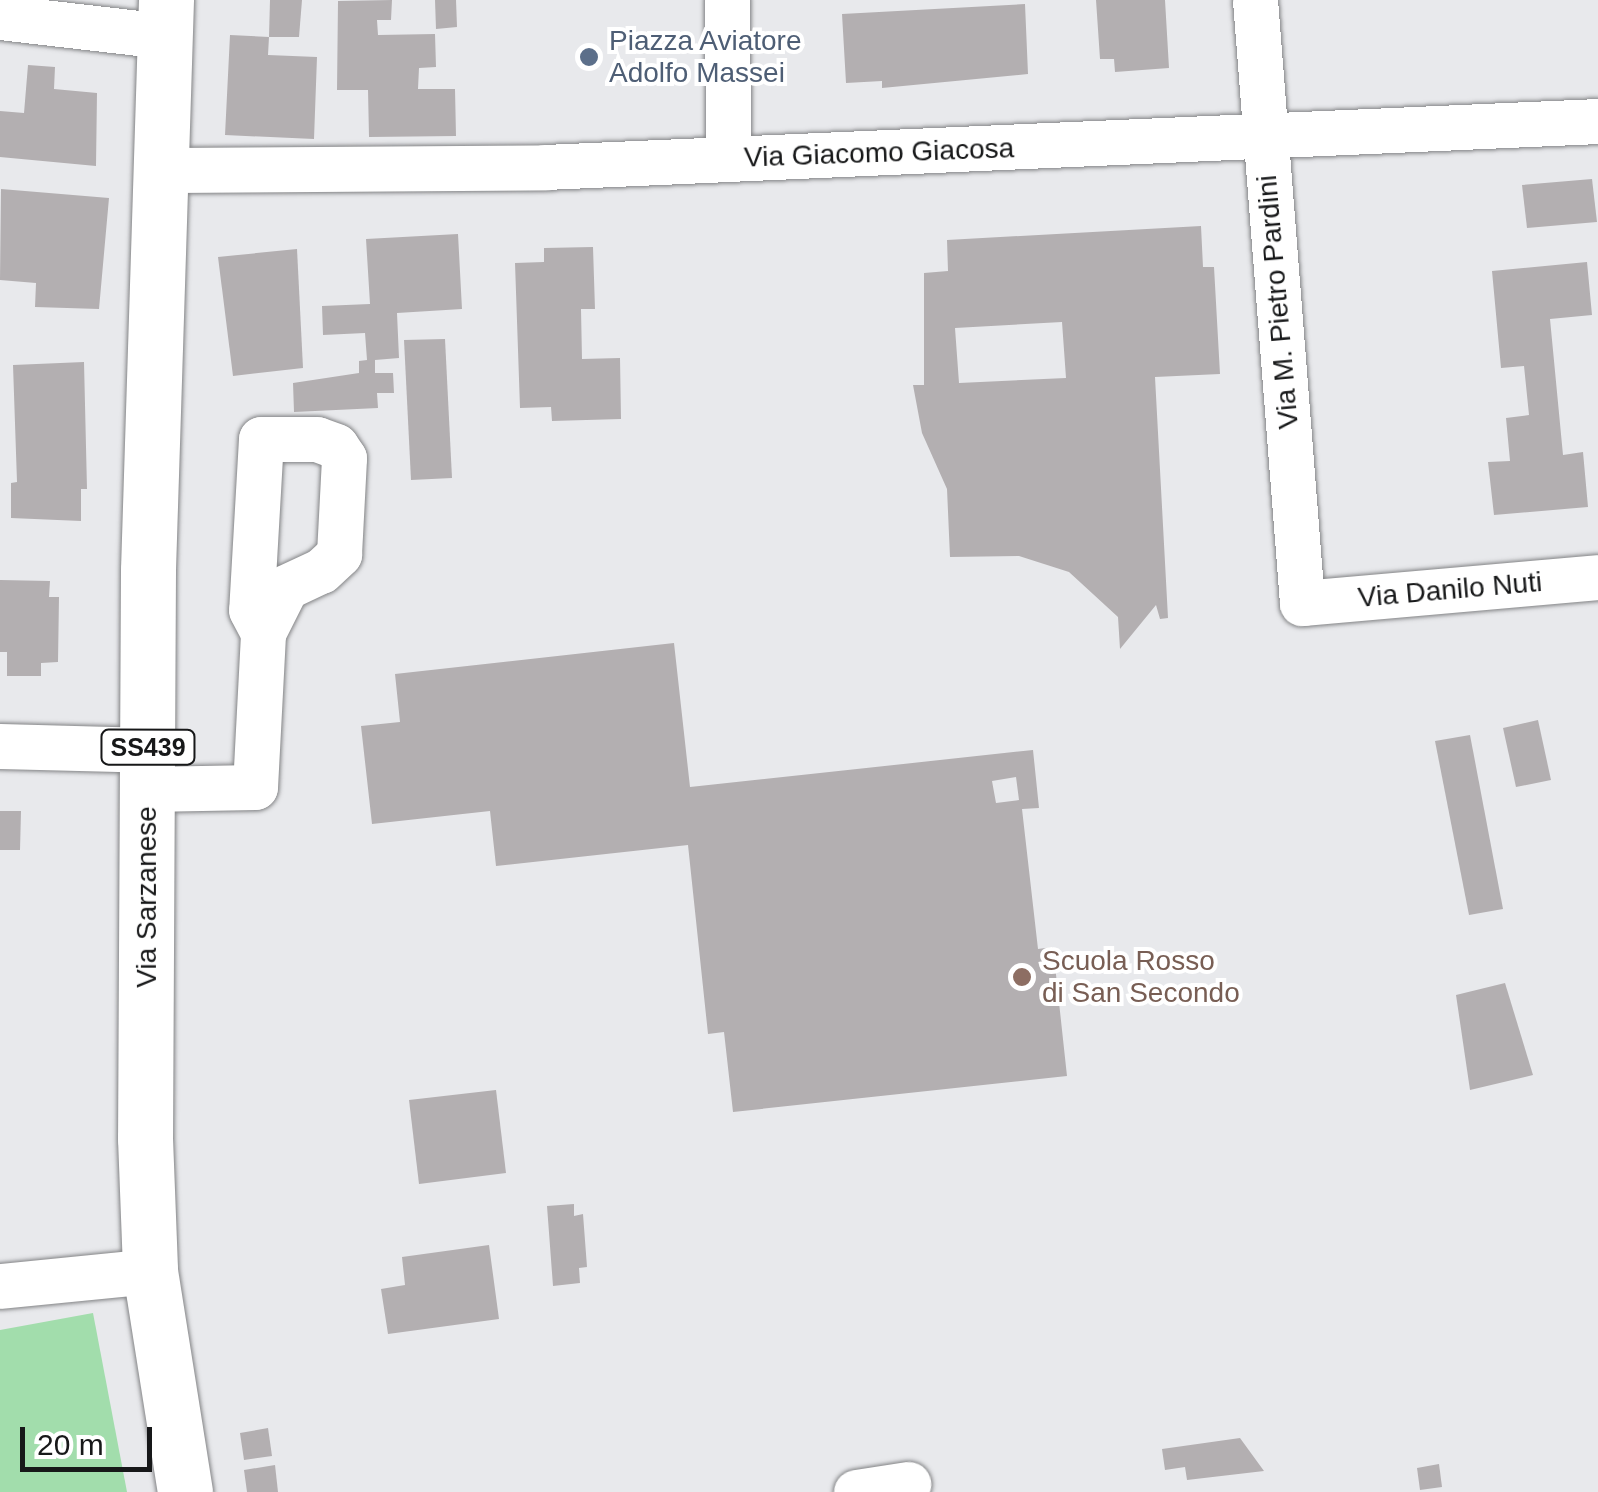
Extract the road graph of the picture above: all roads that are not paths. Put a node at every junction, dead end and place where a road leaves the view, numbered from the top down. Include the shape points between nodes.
1 (726, 0) edge
2 (1255, 0) edge
3 (0, 17) edge
4 (165, 18) edge
5 (1598, 121) edge
6 (1265, 138) junction
7 (728, 158) junction
8 (160, 170) junction
9 (259, 552) junction
10 (304, 574) junction
11 (1598, 577) edge
12 (1302, 603) joint
13 (263, 633) junction
14 (0, 746) edge
15 (148, 770) junction
16 (150, 1271) junction
17 (0, 1286) edge
18 (908, 1484) dead end
19 (185, 1492) edge
20 (856, 1492) edge

1 - 7 street
2 - 6 street, Via M. Pietro Pardini
3 - 4 street
4 - 8 main road, Via Sarzanese / SS439
5 - 6 street, Via Giacomo Giacosa
6 - 7 street, Via Giacomo Giacosa
6 - 12 street, Via M. Pietro Pardini
7 - 8 street, Via Giacomo Giacosa
8 - 15 main road, Via Sarzanese / SS439
9 - 10 street via 271,568
9 - 10 street via 261,439 317,439 336,446 344,458 340,554 321,571
9 - 13 street via 251,610
10 - 13 street via 286,588
11 - 12 street, Via Danilo Nuti
13 - 15 street via 256,787
14 - 15 street
15 - 16 main road, Via Sarzanese / SS439
16 - 17 street
16 - 19 main road, Via Sarzanese / SS439
18 - 20 street

